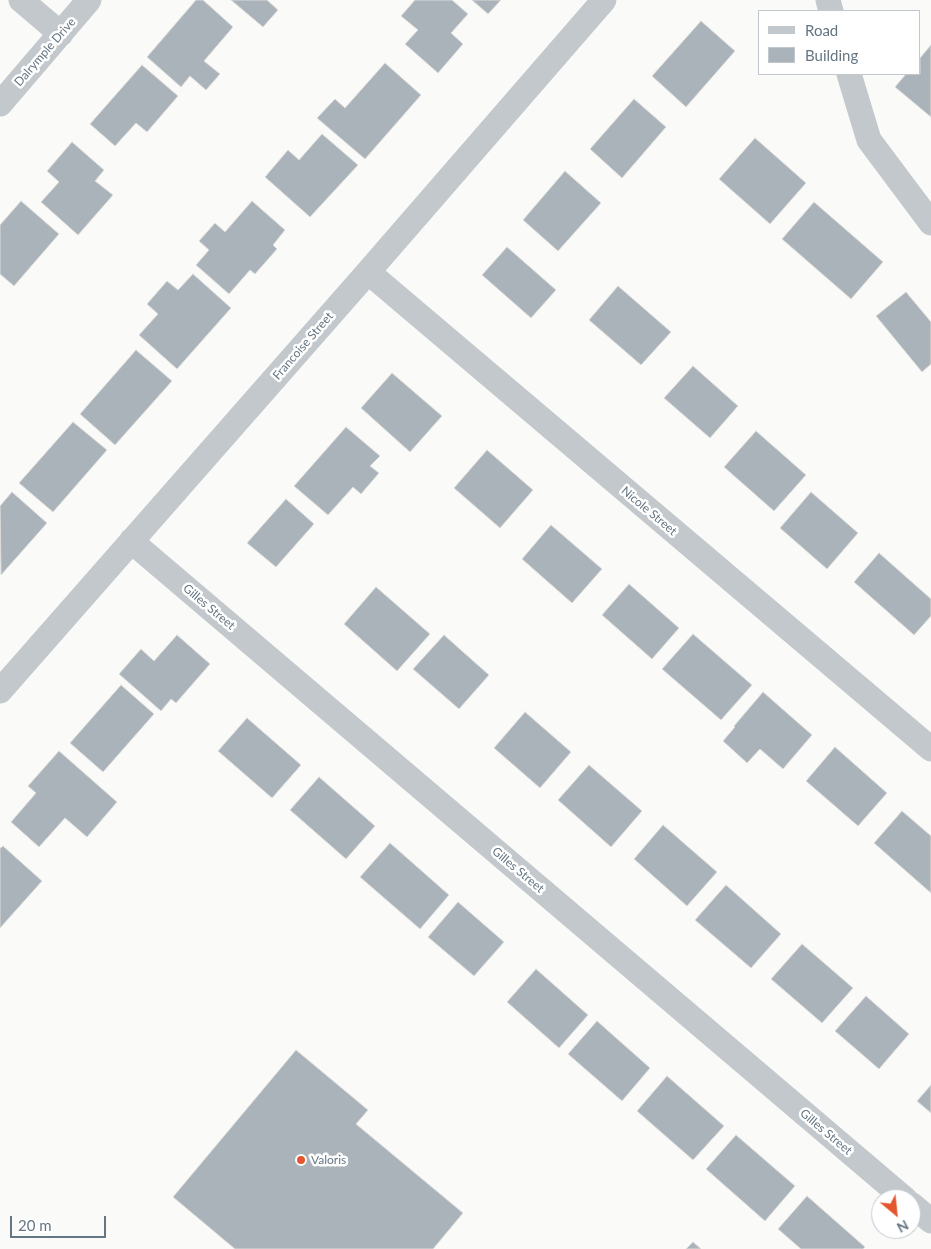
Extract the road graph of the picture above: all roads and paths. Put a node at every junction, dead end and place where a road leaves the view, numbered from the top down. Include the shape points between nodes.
1 (21, 0) edge
2 (89, 0) edge
3 (604, 0) edge
4 (61, 34) junction
5 (849, 75) edge
6 (0, 104) edge
7 (930, 218) edge
8 (368, 272) junction
9 (131, 540) junction
10 (0, 691) edge
11 (931, 749) edge
12 (893, 1189) edge
13 (921, 1212) edge
14 (931, 1221) edge

1 - 4 street
2 - 4 street, Dalrymple Drive
3 - 8 street, Francoise Street
4 - 6 street, Dalrymple Drive
5 - 7 street via 869,140
8 - 9 street, Francoise Street
8 - 11 street, Nicole Street
9 - 10 street, Francoise Street
9 - 12 street, Gilles Street
13 - 14 street

